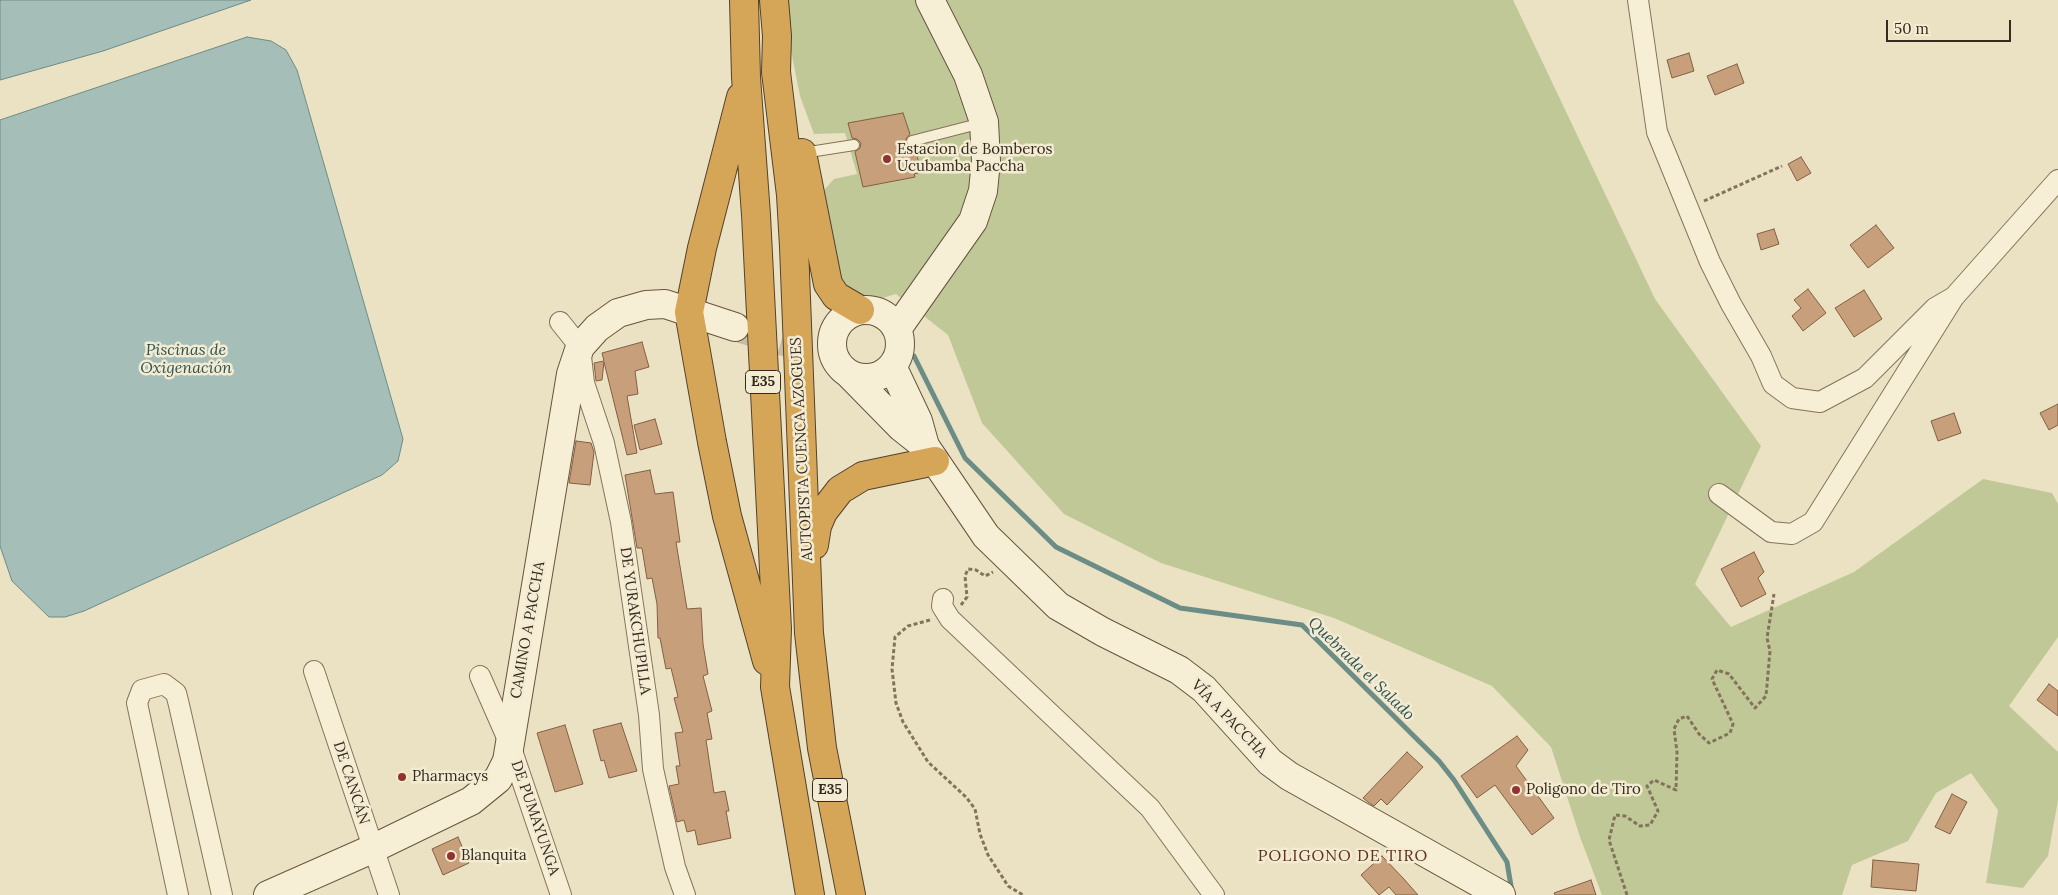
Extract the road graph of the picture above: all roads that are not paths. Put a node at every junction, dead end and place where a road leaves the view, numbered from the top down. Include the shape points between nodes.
1 (744, 0) edge
2 (774, 0) edge
3 (930, 0) edge
4 (1638, 0) edge
5 (777, 36) junction
6 (746, 77) junction
7 (984, 122) junction
8 (912, 141) dead end
9 (854, 145) dead end
10 (802, 153) junction
11 (2058, 180) edge
12 (1954, 297) junction
13 (860, 310) junction
14 (689, 312) junction
15 (560, 322) dead end
16 (735, 327) tunnel mouth
17 (897, 329) junction
18 (580, 347) junction
19 (892, 366) junction
20 (850, 375) junction
21 (930, 454) junction
22 (1720, 494) dead end
23 (943, 599) dead end
24 (808, 604) junction
25 (314, 671) dead end
26 (480, 676) dead end
27 (775, 687) junction
28 (509, 742) junction
29 (372, 849) junction
30 (178, 895) edge
31 (222, 895) edge
32 (268, 895) edge
33 (389, 895) edge
34 (561, 895) edge
35 (685, 895) edge
36 (810, 895) edge
37 (851, 895) edge
38 (1214, 895) edge
39 (1501, 895) edge

1 - 6 highway, E35
2 - 5 highway, AUTOPISTA CUENCA AZOGUES / E35
3 - 7 main road via 968,74
4 - 12 street via 1657,132 1710,262 1762,356 1773,384 1792,398 1820,402 1865,378 1935,308
5 - 10 highway
5 - 24 highway, AUTOPISTA CUENCA AZOGUES / E35 via 776,72 794,248
6 - 14 highway
6 - 27 highway, E35 via 777,629
7 - 8 lane
7 - 17 main road via 986,161 983,190 973,221
9 - 10 lane
10 - 13 highway via 828,284 836,296
11 - 12 street
12 - 22 street via 1813,522 1792,534 1771,532
13 - 17 main road via 882,313
13 - 20 main road via 840,320 831,340 821,350
14 - 16 main road, CAMINO A PACCHA
14 - 18 main road, CAMINO A PACCHA via 665,304 646,305 618,313
14 - 27 highway via 727,516
15 - 18 street
17 - 19 main road via 900,348
18 - 28 main road, CAMINO A PACCHA via 571,374
18 - 35 street, DE YURAKCHUPILLA via 584,383 604,443 621,522 649,715 653,769 675,868
19 - 20 main road via 873,378
19 - 21 main road, VÍA A PACCHA
20 - 21 main road, VÍA A PACCHA
21 - 24 highway via 863,476 840,490 817,526
21 - 39 main road, VÍA A PACCHA via 986,536 1058,606 1102,632 1158,658 1198,684 1270,762 1288,776
23 - 38 street via 942,606 950,619 1150,808
24 - 37 highway, AUTOPISTA CUENCA AZOGUES / E35 via 822,748
25 - 29 street, DE CANCÁN
26 - 28 street, DE PUMAYUNGA
27 - 36 highway, E35
28 - 29 main road, CAMINO A PACCHA via 506,761 498,778 471,800
28 - 34 street, DE PUMAYUNGA
29 - 32 main road, CAMINO A PACCHA
29 - 33 street, DE CANCÁN
30 - 31 street via 137,703 142,690 164,684 176,693

